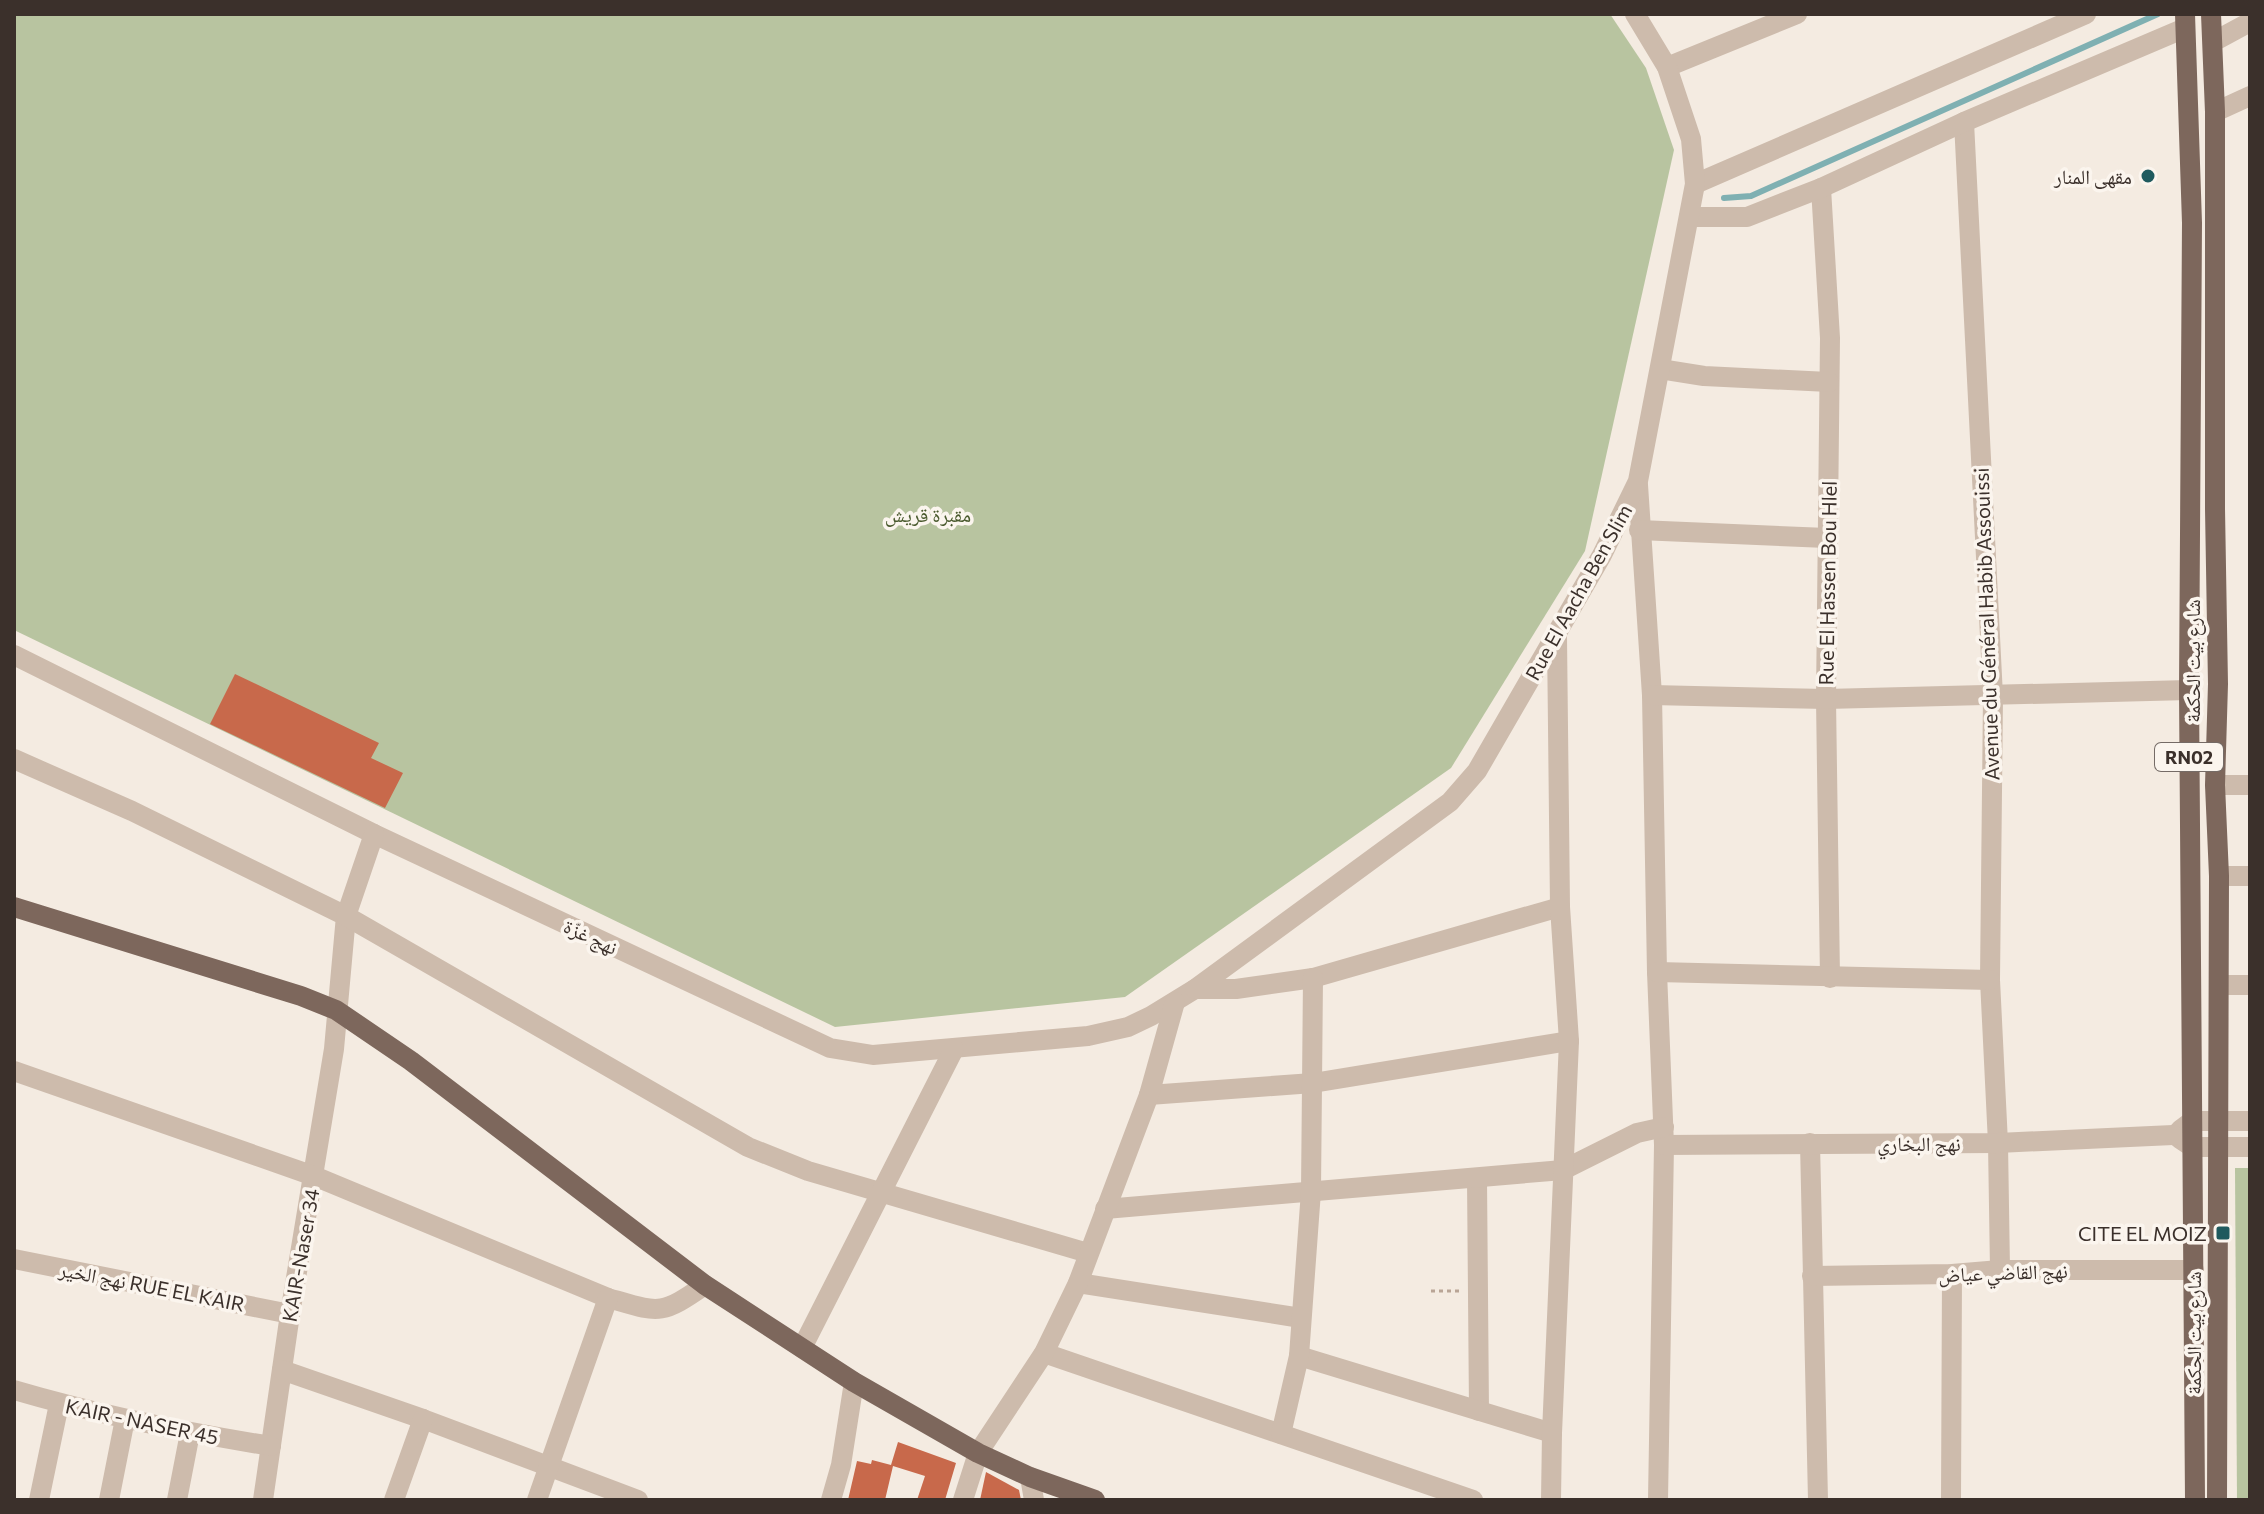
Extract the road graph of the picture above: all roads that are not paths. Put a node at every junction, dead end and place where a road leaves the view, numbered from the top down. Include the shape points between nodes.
1 (1635, 14) edge
2 (1797, 14) edge
3 (2086, 14) edge
4 (2211, 14) edge
5 (2185, 21) edge
6 (2250, 22) edge
7 (2213, 42) junction
8 (1667, 67) junction
9 (2250, 96) edge
10 (2215, 112) junction
11 (1964, 122) junction
12 (1695, 184) junction
13 (1821, 188) junction
14 (1689, 217) junction
15 (2214, 222) junction
16 (2192, 223) junction
17 (1660, 369) junction
18 (1829, 382) junction
19 (1638, 481) junction
20 (2189, 508) junction
21 (2215, 509) junction
22 (1639, 530) junction
23 (1827, 538) junction
24 (1557, 635) junction
25 (14, 655) edge
26 (2189, 690) junction
27 (1652, 695) junction
28 (1993, 696) junction
29 (1826, 699) junction
30 (14, 759) edge
31 (2215, 785) junction
32 (2250, 785) edge
33 (374, 834) junction
34 (2219, 876) junction
35 (2250, 876) edge
36 (14, 907) edge
37 (1560, 907) junction
38 (346, 916) junction
39 (1657, 972) junction
40 (1313, 978) junction
41 (1830, 978) junction
42 (1990, 980) junction
43 (2219, 985) junction
44 (2250, 985) edge
45 (1195, 989) junction
46 (1175, 1002) junction
47 (336, 1010) junction
48 (1569, 1041) junction
49 (954, 1049) junction
50 (14, 1071) edge
51 (1313, 1083) junction
52 (1149, 1095) junction
53 (2192, 1121) junction
54 (2216, 1121) junction
55 (2250, 1121) edge
56 (2173, 1135) junction
57 (1664, 1136) junction
58 (1810, 1143) junction
59 (1998, 1143) junction
60 (2192, 1147) junction
61 (2217, 1147) junction
62 (2250, 1147) edge
63 (1563, 1170) junction
64 (314, 1176) junction
65 (1477, 1179) junction
66 (1311, 1191) junction
67 (883, 1193) junction
68 (1105, 1209) junction
69 (1088, 1253) junction
70 (14, 1259) edge
71 (2000, 1270) junction
72 (2194, 1270) junction
73 (1952, 1274) junction
74 (1812, 1276) junction
75 (1078, 1283) junction
76 (705, 1285) junction
77 (608, 1298) junction
78 (290, 1314) junction
79 (1301, 1318) junction
80 (802, 1348) junction
81 (1044, 1353) junction
82 (1299, 1356) junction
83 (282, 1370) junction
84 (854, 1382) junction
85 (14, 1390) edge
86 (59, 1404) junction
87 (1479, 1411) junction
88 (125, 1419) junction
89 (423, 1419) junction
90 (190, 1433) junction
91 (1552, 1433) junction
92 (1281, 1434) junction
93 (271, 1446) junction
94 (978, 1453) junction
95 (551, 1467) junction
96 (1030, 1477) junction
97 (39, 1500) edge
98 (109, 1500) edge
99 (177, 1500) edge
100 (263, 1500) edge
101 (394, 1500) edge
102 (537, 1500) edge
103 (638, 1500) edge
104 (831, 1500) edge
105 (963, 1500) edge
106 (1034, 1500) edge
107 (1095, 1500) edge
108 (1473, 1500) edge
109 (1551, 1500) edge
110 (1658, 1500) edge
111 (1818, 1500) edge
112 (1951, 1500) edge
113 (2195, 1500) edge
114 (2217, 1500) edge

1 - 8 street, Rue El Aacha Ben Slim
2 - 8 street
3 - 12 street
4 - 7 main road, شارع بيت الحكمة / RN02
5 - 11 street
5 - 16 main road, شارع بيت الحكمة / RN02
6 - 7 street
7 - 10 main road, شارع بيت الحكمة / RN02
8 - 12 street, Rue El Aacha Ben Slim via 1691,139
9 - 10 street
10 - 15 main road, شارع بيت الحكمة / RN02
11 - 13 street
11 - 28 street, Avenue du Général Habib Assouissi
12 - 14 street, Rue El Aacha Ben Slim
13 - 14 street via 1747,217
13 - 18 street, Rue El Hassen Bou Hlel
14 - 17 street, Rue El Aacha Ben Slim
15 - 16 main road
15 - 21 main road, شارع بيت الحكمة / RN02
16 - 20 main road, شارع بيت الحكمة / RN02
17 - 18 street
17 - 19 street, Rue El Aacha Ben Slim
18 - 23 street, Rue El Hassen Bou Hlel
19 - 22 street
19 - 24 street, Rue El Aacha Ben Slim
20 - 21 main road
20 - 26 main road, شارع بيت الحكمة / RN02
21 - 31 main road, شارع بيت الحكمة / RN02
22 - 23 street
22 - 27 street
23 - 29 street, Rue El Hassen Bou Hlel
24 - 37 street
24 - 45 street, Rue El Aacha Ben Slim via 1477,771 1450,802
25 - 33 street, نهج غزّة
26 - 28 street
26 - 53 main road, شارع بيت الحكمة / RN02
27 - 29 street
27 - 39 street
28 - 29 street
28 - 42 street, Avenue du Général Habib Assouissi
29 - 41 street, Rue El Hassen Bou Hlel
30 - 38 street
31 - 32 street
31 - 34 main road, شارع بيت الحكمة / RN02
33 - 38 street, KAIR-Naser 34
33 - 49 street, نهج غزّة via 830,1048 873,1055
34 - 35 street
34 - 43 main road, شارع بيت الحكمة / RN02
36 - 47 main road
37 - 40 street
37 - 48 street
38 - 47 street, KAIR-Naser 34
38 - 67 street via 748,1147
39 - 41 street
39 - 57 street
40 - 45 street
40 - 51 street
41 - 42 street
42 - 59 street, Avenue du Général Habib Assouissi
43 - 44 street
43 - 54 main road, شارع بيت الحكمة / RN02
45 - 46 street, نهج غزّة
46 - 49 street, نهج غزّة via 1128,1027 1088,1036
46 - 52 street
47 - 64 street, KAIR-Naser 34
47 - 76 main road
48 - 51 street
48 - 63 street
49 - 67 street
50 - 64 street
51 - 52 street
51 - 66 street
52 - 68 street
53 - 54 street
53 - 56 street
53 - 60 main road, شارع بيت الحكمة / RN02
54 - 55 street
54 - 61 main road, شارع بيت الحكمة / RN02
56 - 59 street, نهج البخاري
56 - 60 street
57 - 58 street, نهج البخاري
57 - 63 street, نهج البخاري via 1637,1133
57 - 110 street
58 - 59 street, نهج البخاري
58 - 74 street
59 - 71 street, Avenue du Général Habib Assouissi
60 - 61 street
60 - 72 main road, شارع بيت الحكمة / RN02
61 - 62 street
61 - 114 main road, شارع بيت الحكمة / RN02
63 - 65 street
63 - 91 street
64 - 77 street
64 - 78 street, KAIR-Naser 34
65 - 66 street
65 - 87 street
66 - 68 street
66 - 79 street
67 - 69 street
67 - 80 street
68 - 69 street
69 - 75 street
70 - 78 street, نهج الخير RUE EL KAIR
71 - 72 street, نهج القاضي عياض
71 - 73 street, نهج القاضي عياض
72 - 113 main road, شارع بيت الحكمة / RN02
73 - 74 street, نهج القاضي عياض
73 - 112 street
74 - 111 street
75 - 79 street
75 - 81 street
76 - 77 street via 667,1309
76 - 80 main road
77 - 95 street
78 - 83 street, KAIR-Naser 34
79 - 82 street
80 - 84 main road
81 - 92 street
81 - 94 street
82 - 87 street
82 - 92 street
83 - 89 street
83 - 93 street, KAIR-Naser 34
84 - 94 main road
84 - 104 street
85 - 86 street, KAIR - NASER 45
86 - 88 street, KAIR - NASER 45
86 - 97 street
87 - 91 street
88 - 90 street, KAIR - NASER 45
88 - 98 street
89 - 95 street
89 - 101 street
90 - 93 street, KAIR - NASER 45
90 - 99 street
91 - 109 street
92 - 108 street
93 - 100 street, KAIR-Naser 34
94 - 96 main road
94 - 105 street
95 - 102 street
95 - 103 street
96 - 106 street
96 - 107 main road

